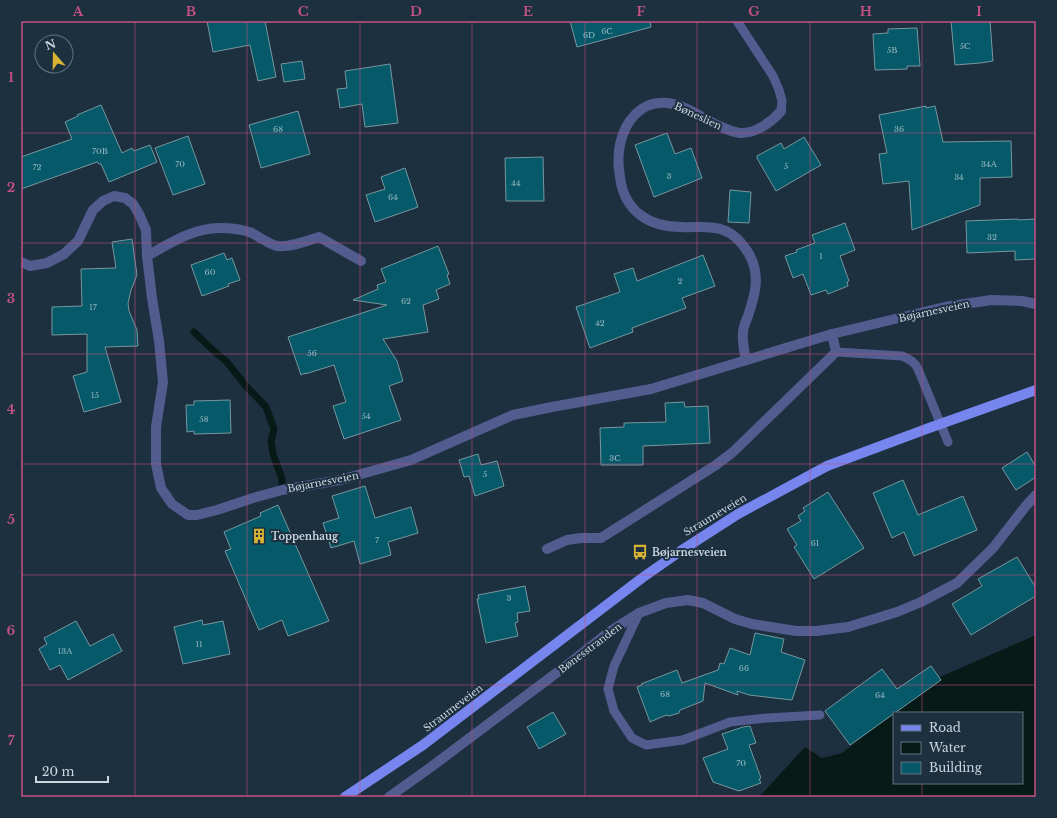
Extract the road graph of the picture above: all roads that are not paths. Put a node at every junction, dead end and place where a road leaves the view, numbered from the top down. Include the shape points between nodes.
1 (737, 21) edge
2 (781, 111) joint
3 (147, 256) junction
4 (360, 261) dead end
5 (21, 262) edge
6 (1036, 304) edge
7 (832, 334) junction
8 (836, 352) junction
9 (746, 360) junction
10 (1036, 390) edge
11 (948, 442) dead end
12 (1036, 495) edge
13 (546, 549) dead end
14 (639, 613) junction
15 (820, 715) dead end
16 (346, 797) edge
17 (389, 797) edge

1 - 2 lane, Bøneslien via 780,90
2 - 9 street, Bøneslien via 764,126 741,133 730,131 678,105 655,103 633,116 619,146 620,185 633,210 658,225 722,230 734,236 749,254 755,267 756,279 755,294 743,332 742,343
3 - 4 street via 187,236 218,228 250,233 277,246 295,245 319,237
3 - 5 street, Bøjarnesveien via 146,230 139,214 133,204 125,198 114,196 102,201 93,210 78,241 64,254 47,263 30,266
3 - 9 street, Bøjarnesveien via 163,382 156,427 156,464 161,488 172,504 188,515 197,516 282,490 340,480 411,460 513,415 651,389
6 - 7 street, Bøjarnesveien via 991,300 945,307
7 - 8 street
7 - 9 street, Bøjarnesveien
8 - 11 lane via 902,356 911,360 921,376
8 - 13 street via 745,441 716,465 601,538 567,540
10 - 16 main road, Straumeveien via 827,466 738,514 642,578 423,746
12 - 14 street, Bønesstranden via 994,548 957,583 897,612 848,627 796,631 752,624 735,619 703,603 688,600 666,603
14 - 15 lane via 614,666 608,689 614,711 632,738 646,746 683,740 730,722
14 - 17 street, Bønesstranden via 609,632

